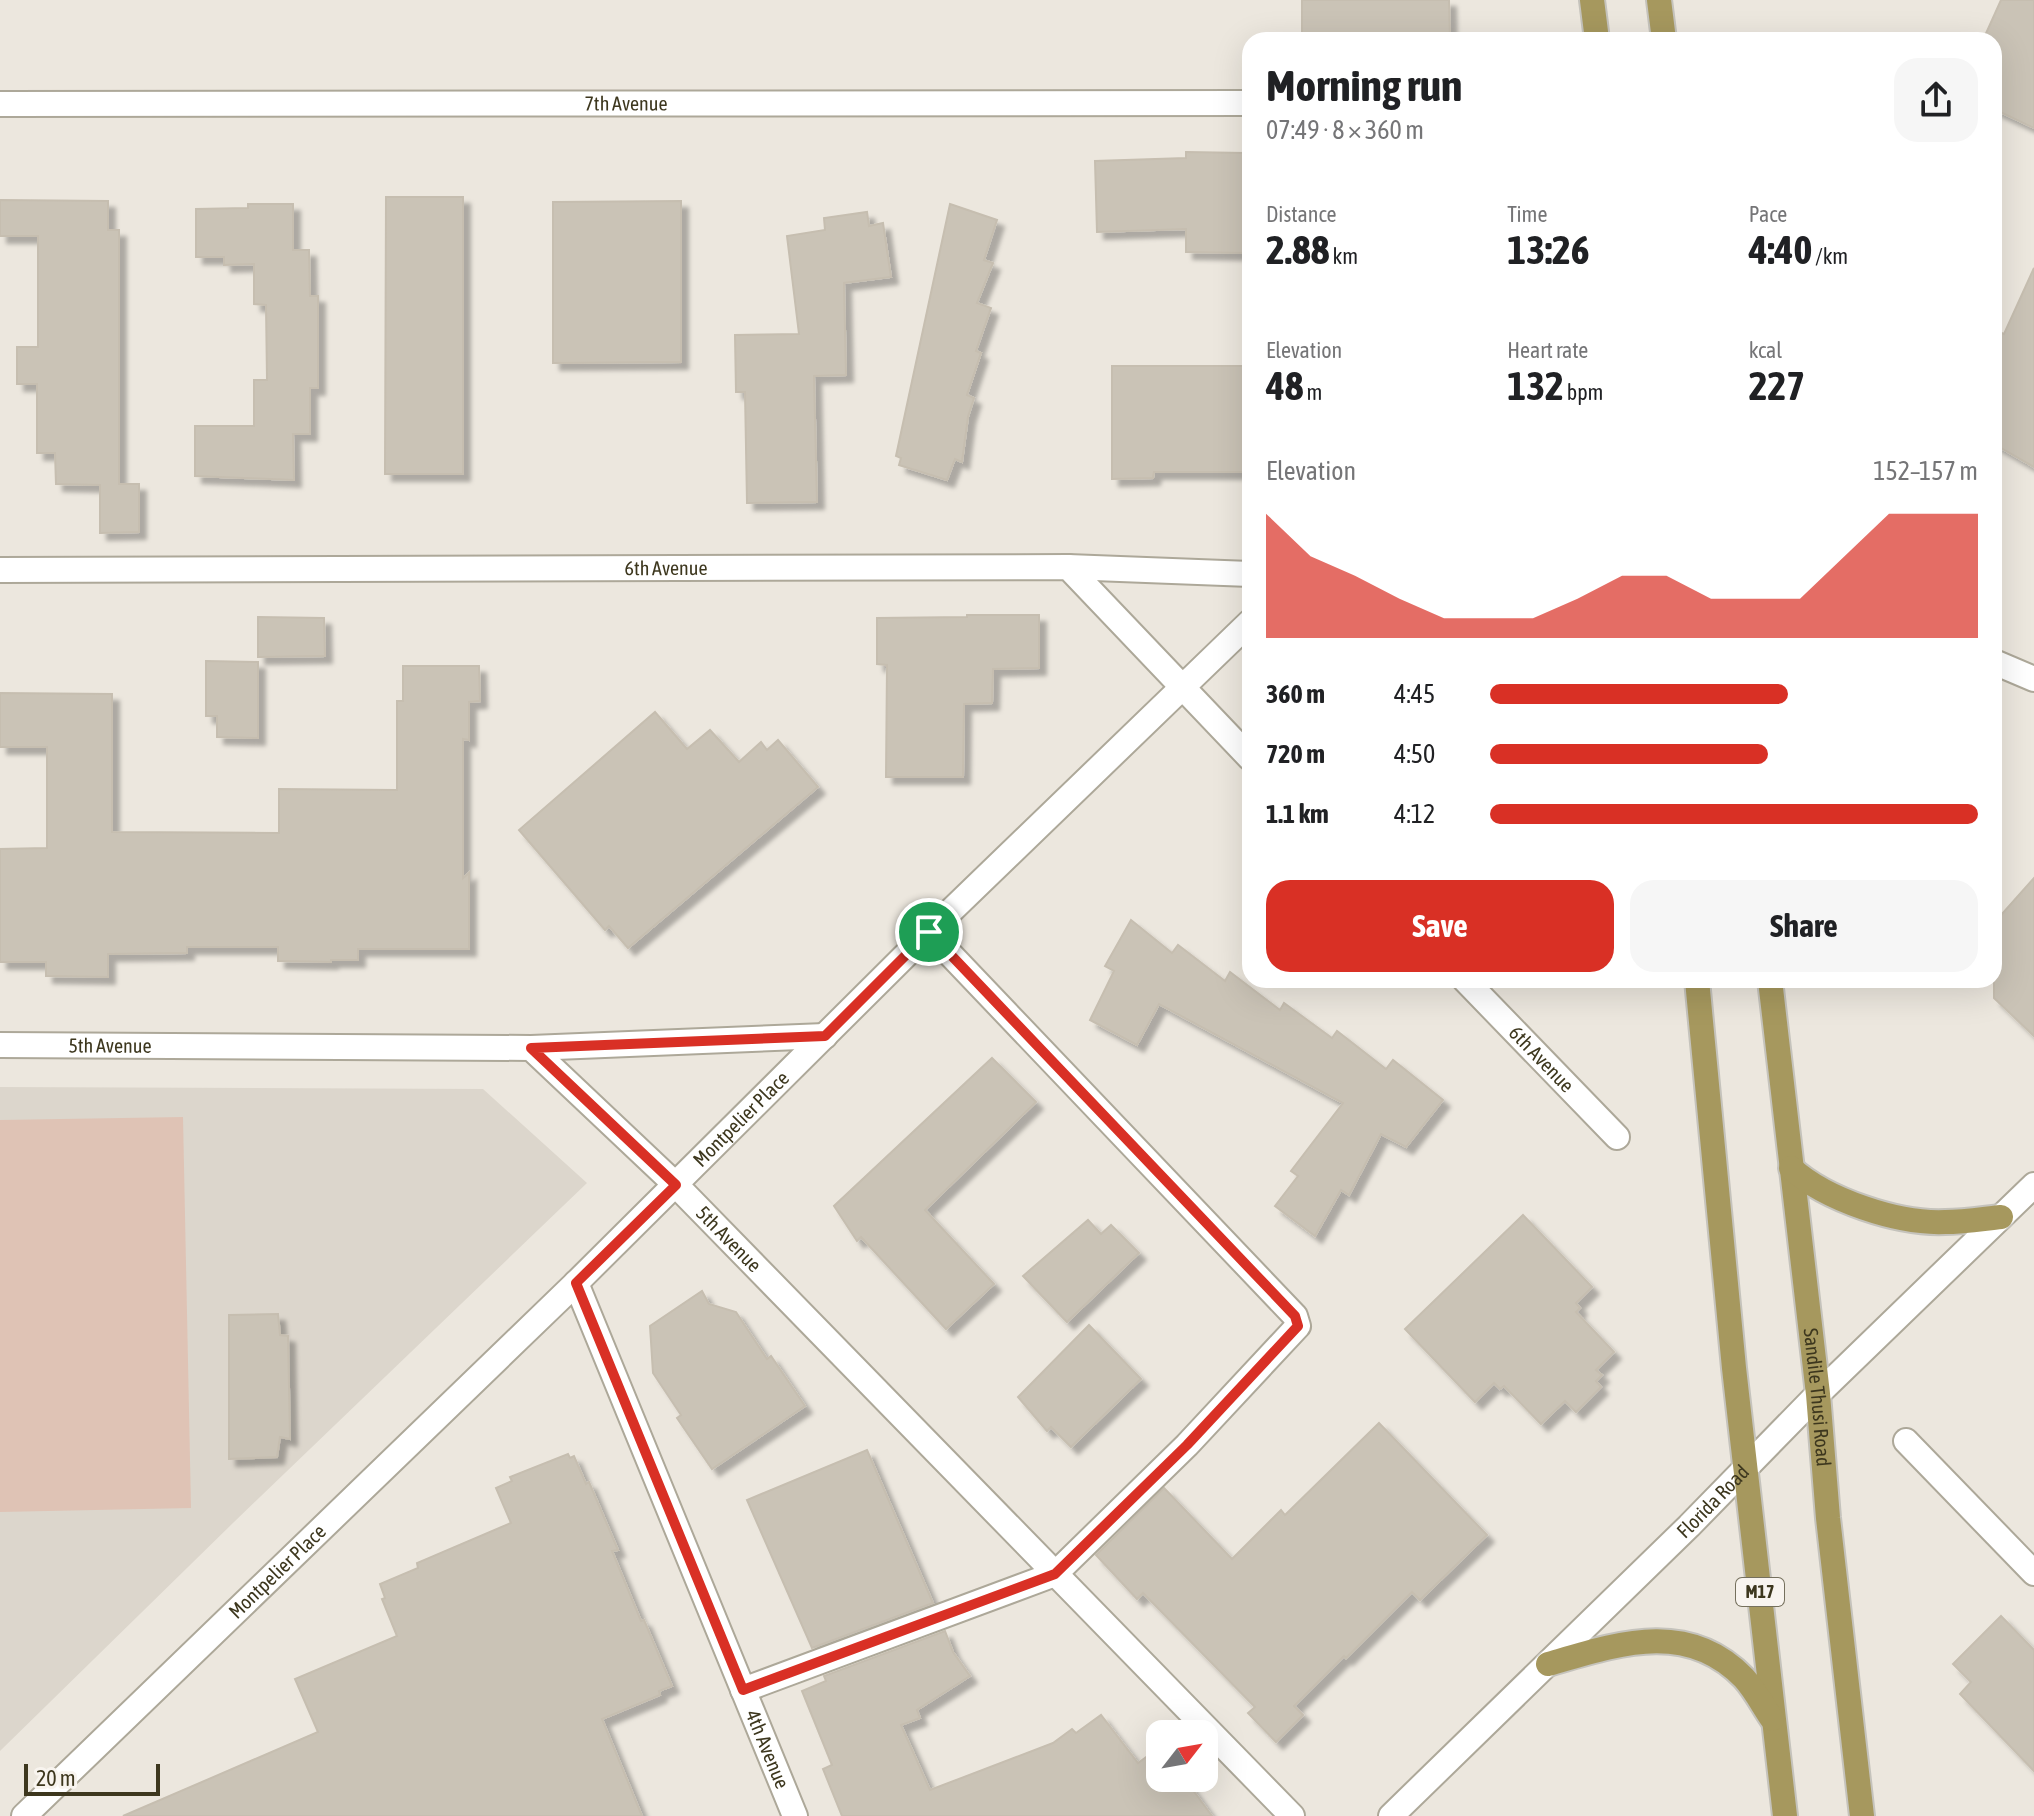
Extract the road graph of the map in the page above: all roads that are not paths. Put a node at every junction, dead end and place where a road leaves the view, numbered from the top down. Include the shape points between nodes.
1 (1592, 0) edge
2 (1661, 0) edge
3 (1596, 32) edge
4 (1663, 32) edge
5 (1242, 103) edge
6 (0, 104) edge
7 (1068, 567) junction
8 (0, 570) edge
9 (1242, 574) edge
10 (1242, 630) edge
11 (2002, 665) edge
12 (2034, 679) edge
13 (1182, 687) junction
14 (1242, 750) edge
15 (929, 932) junction
16 (1473, 988) edge
17 (1698, 988) edge
18 (1771, 988) edge
19 (825, 1036) junction
20 (0, 1045) edge
21 (531, 1048) junction
22 (1617, 1137) dead end
23 (1791, 1168) junction
24 (676, 1185) junction
25 (2034, 1185) edge
26 (2001, 1217) junction
27 (576, 1283) junction
28 (1818, 1394) junction
29 (1906, 1441) dead end
30 (1746, 1466) junction
31 (2034, 1573) edge
32 (1055, 1574) junction
33 (1548, 1664) junction
34 (743, 1690) junction
35 (1775, 1725) junction
36 (30, 1814) edge
37 (795, 1816) edge
38 (1292, 1816) edge
39 (1391, 1816) edge
40 (1785, 1816) edge
41 (1862, 1816) edge

1 - 3 main road
2 - 4 main road
5 - 6 street, 7th Avenue
7 - 8 street, 6th Avenue
7 - 9 street, 6th Avenue
7 - 13 street
10 - 13 street, Montpelier Place
11 - 12 street
13 - 14 street
13 - 15 street, Montpelier Place
15 - 19 street, Montpelier Place
15 - 32 street via 1298,1322 1296,1331 1187,1445
16 - 22 street, 6th Avenue
17 - 30 main road, M17
18 - 23 main road, Sandile Thusi Road
19 - 21 street
19 - 24 street, Montpelier Place
20 - 21 street, 5th Avenue
21 - 24 street, 5th Avenue
23 - 26 main road via 1836,1196 1907,1220 1943,1223
23 - 28 main road, Sandile Thusi Road
24 - 27 street, Montpelier Place
24 - 32 street, 5th Avenue
25 - 26 street, Florida Road
26 - 28 street, Florida Road
27 - 34 street, 4th Avenue
27 - 36 street, Montpelier Place
28 - 30 street, Florida Road
28 - 41 main road, Sandile Thusi Road
29 - 31 street
30 - 33 street, Florida Road
30 - 35 main road, M17
32 - 34 street
32 - 38 street, 5th Avenue
33 - 35 main road via 1649,1640 1684,1642 1714,1654 1745,1679
33 - 39 street, Florida Road
34 - 37 street, 4th Avenue
35 - 40 main road, M17

